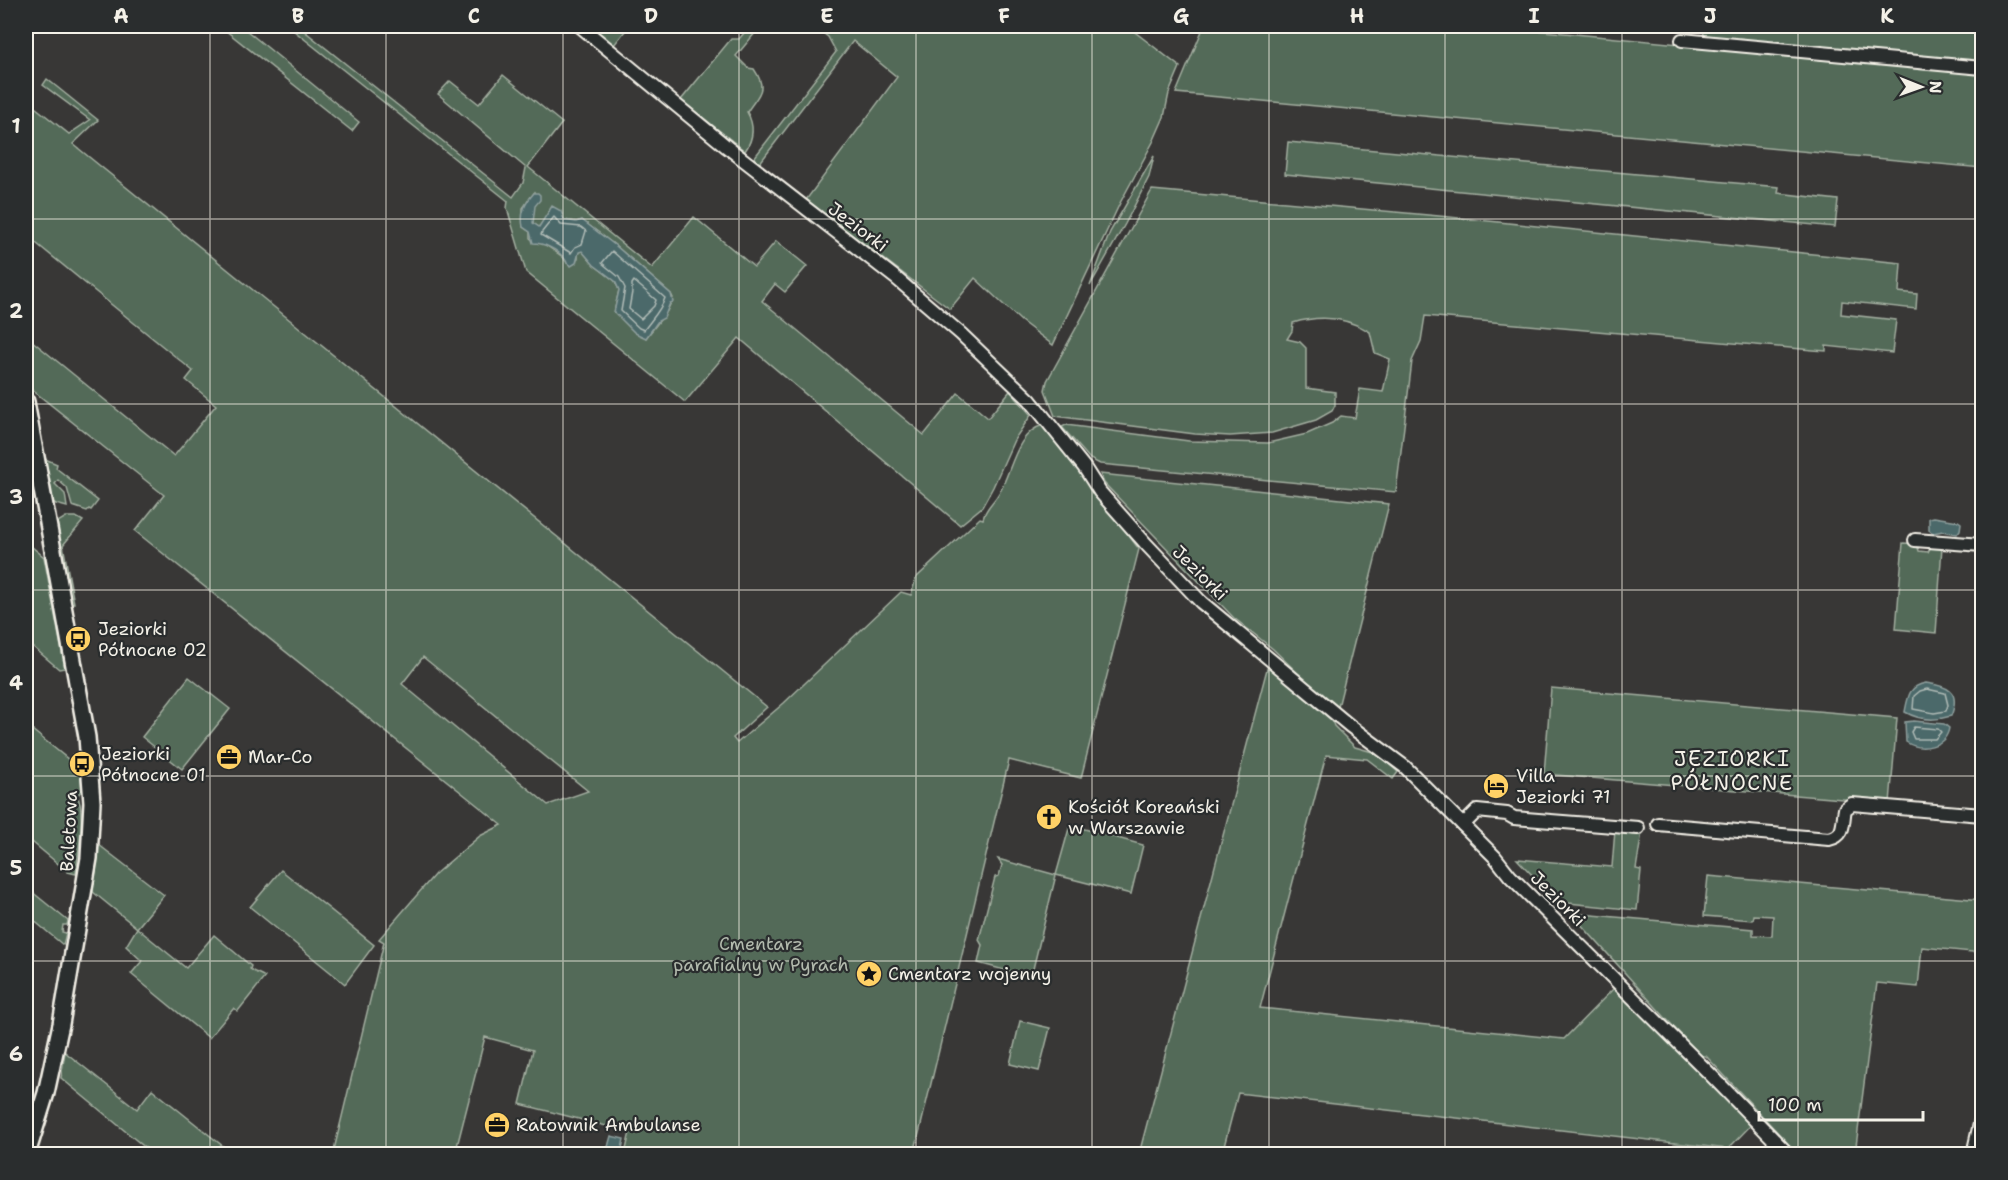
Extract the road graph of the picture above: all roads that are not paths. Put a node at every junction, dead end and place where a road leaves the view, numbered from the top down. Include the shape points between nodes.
1 (580, 26) edge
2 (1682, 40) dead end
3 (1983, 68) edge
4 (26, 402) edge
5 (1915, 540) dead end
6 (1983, 544) edge
7 (1983, 815) edge
8 (1658, 824) dead end
9 (1463, 825) junction
10 (1638, 828) dead end
11 (1983, 1115) edge
12 (27, 1155) edge
13 (1788, 1155) edge
14 (1973, 1155) edge

1 - 9 street, Jeziorki via 961,334 1030,400 1100,492 1201,602 1404,767
2 - 3 street
4 - 12 street, Baletowa via 87,736 92,802 89,858 61,1024
5 - 6 street
7 - 8 street via 1852,804 1845,809 1843,830 1829,838
9 - 10 street via 1477,811 1507,813 1514,818
9 - 13 street, Jeziorki
11 - 14 street

